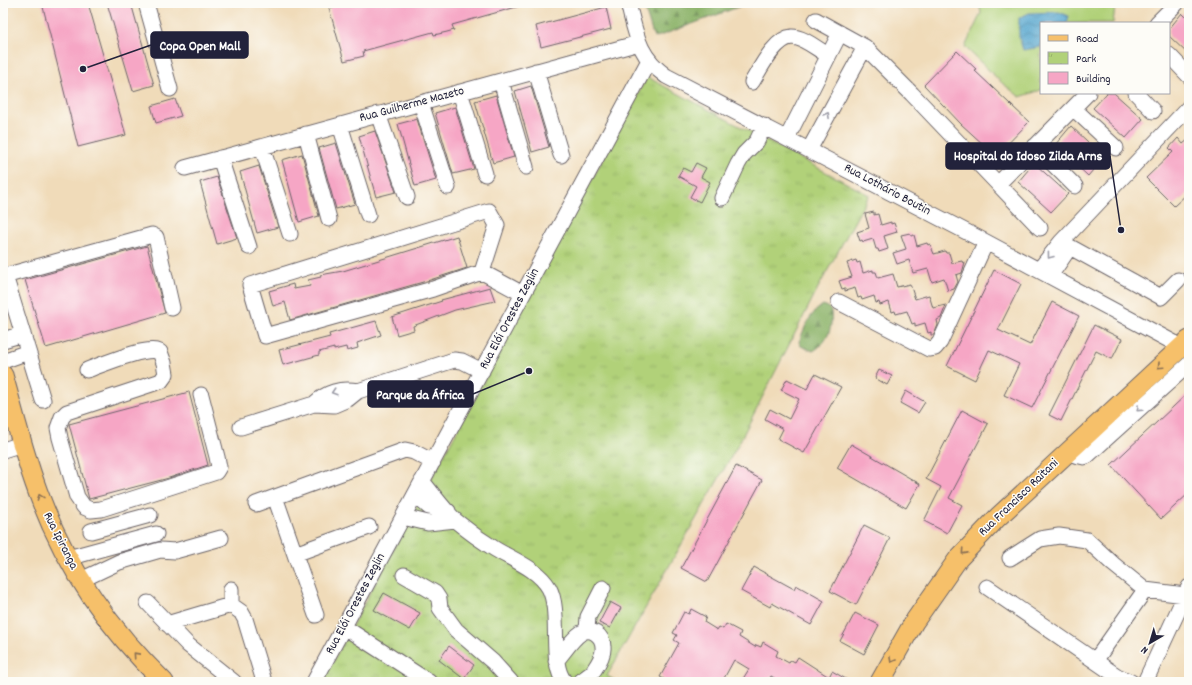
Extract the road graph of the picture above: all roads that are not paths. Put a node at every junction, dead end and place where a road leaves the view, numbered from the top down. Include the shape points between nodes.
1 (146, 3) edge
2 (628, 3) edge
3 (1177, 3) edge
4 (816, 20) dead end
5 (1158, 22) edge
6 (840, 33) junction
7 (639, 43) junction
8 (864, 47) junction
9 (828, 55) junction
10 (1170, 56) edge
11 (648, 62) junction
12 (536, 71) junction
13 (1189, 76) edge
14 (501, 81) junction
15 (752, 82) dead end
16 (170, 89) dead end
17 (460, 92) junction
18 (1087, 94) edge
19 (1137, 94) edge
20 (421, 103) junction
21 (1189, 107) edge
22 (1073, 108) junction
23 (1153, 111) dead end
24 (378, 114) junction
25 (340, 125) junction
26 (764, 126) junction
27 (306, 134) junction
28 (787, 138) junction
29 (262, 146) junction
30 (1035, 146) junction
31 (1116, 148) dead end
32 (810, 150) junction
33 (561, 155) dead end
34 (220, 158) junction
35 (526, 167) dead end
36 (185, 168) dead end
37 (485, 174) dead end
38 (998, 184) junction
39 (1075, 186) dead end
40 (448, 187) dead end
41 (407, 197) dead end
42 (722, 198) dead end
43 (368, 215) dead end
44 (329, 219) dead end
45 (1040, 228) dead end
46 (290, 234) dead end
47 (986, 242) junction
48 (1066, 244) junction
49 (249, 247) dead end
50 (482, 272) junction
51 (1045, 273) junction
52 (1178, 280) dead end
53 (523, 294) junction
54 (839, 302) dead end
55 (172, 308) dead end
56 (23, 334) junction
57 (3, 340) edge
58 (1186, 343) edge
59 (28, 352) junction
60 (3, 361) edge
61 (1189, 364) edge
62 (86, 370) dead end
63 (482, 371) junction
64 (3, 375) edge
65 (201, 396) dead end
66 (43, 400) dead end
67 (241, 428) dead end
68 (22, 444) junction
69 (3, 450) edge
70 (1066, 453) junction
71 (433, 462) junction
72 (422, 481) junction
73 (145, 495) junction
74 (415, 495) junction
75 (275, 497) junction
76 (256, 504) dead end
77 (150, 515) junction
78 (451, 516) junction
79 (403, 517) junction
80 (369, 528) dead end
81 (91, 531) dead end
82 (156, 534) junction
83 (221, 538) dead end
84 (98, 550) junction
85 (160, 550) junction
86 (295, 554) junction
87 (68, 558) junction
88 (1010, 558) dead end
89 (105, 568) junction
90 (404, 575) dead end
91 (80, 580) junction
92 (987, 587) dead end
93 (602, 588) dead end
94 (231, 589) dead end
95 (1145, 590) junction
96 (1187, 591) edge
97 (148, 603) dead end
98 (231, 605) junction
99 (316, 615) dead end
100 (167, 624) junction
101 (344, 627) junction
102 (587, 630) junction
103 (556, 661) junction
104 (1095, 661) junction
105 (164, 682) edge
106 (234, 682) edge
107 (261, 682) edge
108 (314, 682) edge
109 (429, 682) edge
110 (511, 682) edge
111 (565, 682) edge
112 (580, 682) edge
113 (880, 682) edge
114 (1131, 682) edge
115 (1145, 682) edge

1 - 16 street
2 - 7 street, Rua Lothário Boutin
3 - 5 street
4 - 6 street
6 - 8 street
6 - 9 street
7 - 11 street, Rua Lothário Boutin
7 - 12 street, Rua Guilherme Mazeto
32 -> 8 street
8 - 38 street
9 - 15 street via 801,39 792,37 780,42
9 - 28 street
10 - 13 street
11 - 26 street, Rua Lothário Boutin via 680,84
11 - 53 street, Rua Elói Orestes Zeglin
12 - 14 street, Rua Guilherme Mazeto
12 - 33 street
14 - 17 street, Rua Guilherme Mazeto
14 - 35 street
17 - 20 street, Rua Guilherme Mazeto
17 - 37 street
18 - 22 street
19 - 23 street
20 - 24 street, Rua Guilherme Mazeto
20 - 40 street
21 - 48 street
22 - 30 street
22 - 31 street
24 - 25 street, Rua Guilherme Mazeto
24 - 41 street
25 - 27 street, Rua Guilherme Mazeto
25 - 43 street
26 - 28 street, Rua Lothário Boutin
26 - 42 street via 757,141 738,164
27 - 29 street, Rua Guilherme Mazeto
27 - 44 street
28 - 32 street, Rua Lothário Boutin
29 - 34 street, Rua Guilherme Mazeto
29 - 46 street
30 - 38 street
30 - 39 street
32 - 47 street, Rua Lothário Boutin
34 - 36 street, Rua Guilherme Mazeto
34 - 49 street
38 - 45 street
47 - 51 street, Rua Lothário Boutin
47 - 54 street via 935,348 929,348
48 - 51 street
48 - 52 street via 1162,297
50 - 50 street via 433,289 265,336 250,285 489,211 497,225
50 - 53 street
51 - 58 street, Rua Lothário Boutin
53 - 63 street, Rua Elói Orestes Zeglin
55 - 56 street via 156,237 147,235 8,275 6,279
56 - 57 street
56 - 59 street
58 -> 70 main road, Rua Francisco Raitani
59 - 60 street
59 - 66 street
61 -> 70 street via 1087,456 1084,458
62 - 73 street via 149,350 160,352 166,374 161,381 67,412 58,428 77,497 84,507 92,510 101,509
63 - 67 street via 457,359 358,391 334,405 314,404
63 - 71 street, Rua Elói Orestes Zeglin
64 - 68 main road, Rua Ipiranga
65 - 73 street via 219,467 216,472 207,476
68 - 69 street
87 -> 68 main road, Rua Ipiranga via 40,499
70 -> 113 main road, Rua Francisco Raitani via 958,559 912,625
71 - 72 street, Rua Elói Orestes Zeglin
71 - 75 street via 405,450
72 - 74 street, Rua Elói Orestes Zeglin
72 - 78 street
73 - 77 street
74 - 78 street via 429,507
74 - 79 street, Rua Elói Orestes Zeglin
75 - 76 street
75 - 86 street
77 - 81 street
77 - 82 street
78 - 79 street via 428,523
78 - 103 street via 544,580 554,600
79 - 101 street, Rua Elói Orestes Zeglin
80 - 86 street
82 - 84 street
82 - 85 street
83 - 85 street via 175,551
84 - 87 street
84 - 89 street
85 - 89 street
86 - 99 street
87 - 91 main road, Rua Ipiranga
88 - 95 street via 1040,539 1059,536 1086,540
89 - 91 street
90 - 110 street via 435,592 446,619
105 -> 91 main road, Rua Ipiranga via 125,642
92 - 104 street
93 - 102 street via 588,617
94 - 98 street
95 - 96 street
95 - 104 street
96 - 115 street
97 - 100 street
98 - 100 street
98 - 107 street via 245,618 263,678
100 - 106 street via 205,660
101 - 108 street, Rua Elói Orestes Zeglin
101 - 109 street
102 - 103 street via 581,633
102 - 112 street via 595,632 600,637 604,648 593,672
103 - 111 street
104 - 114 street

